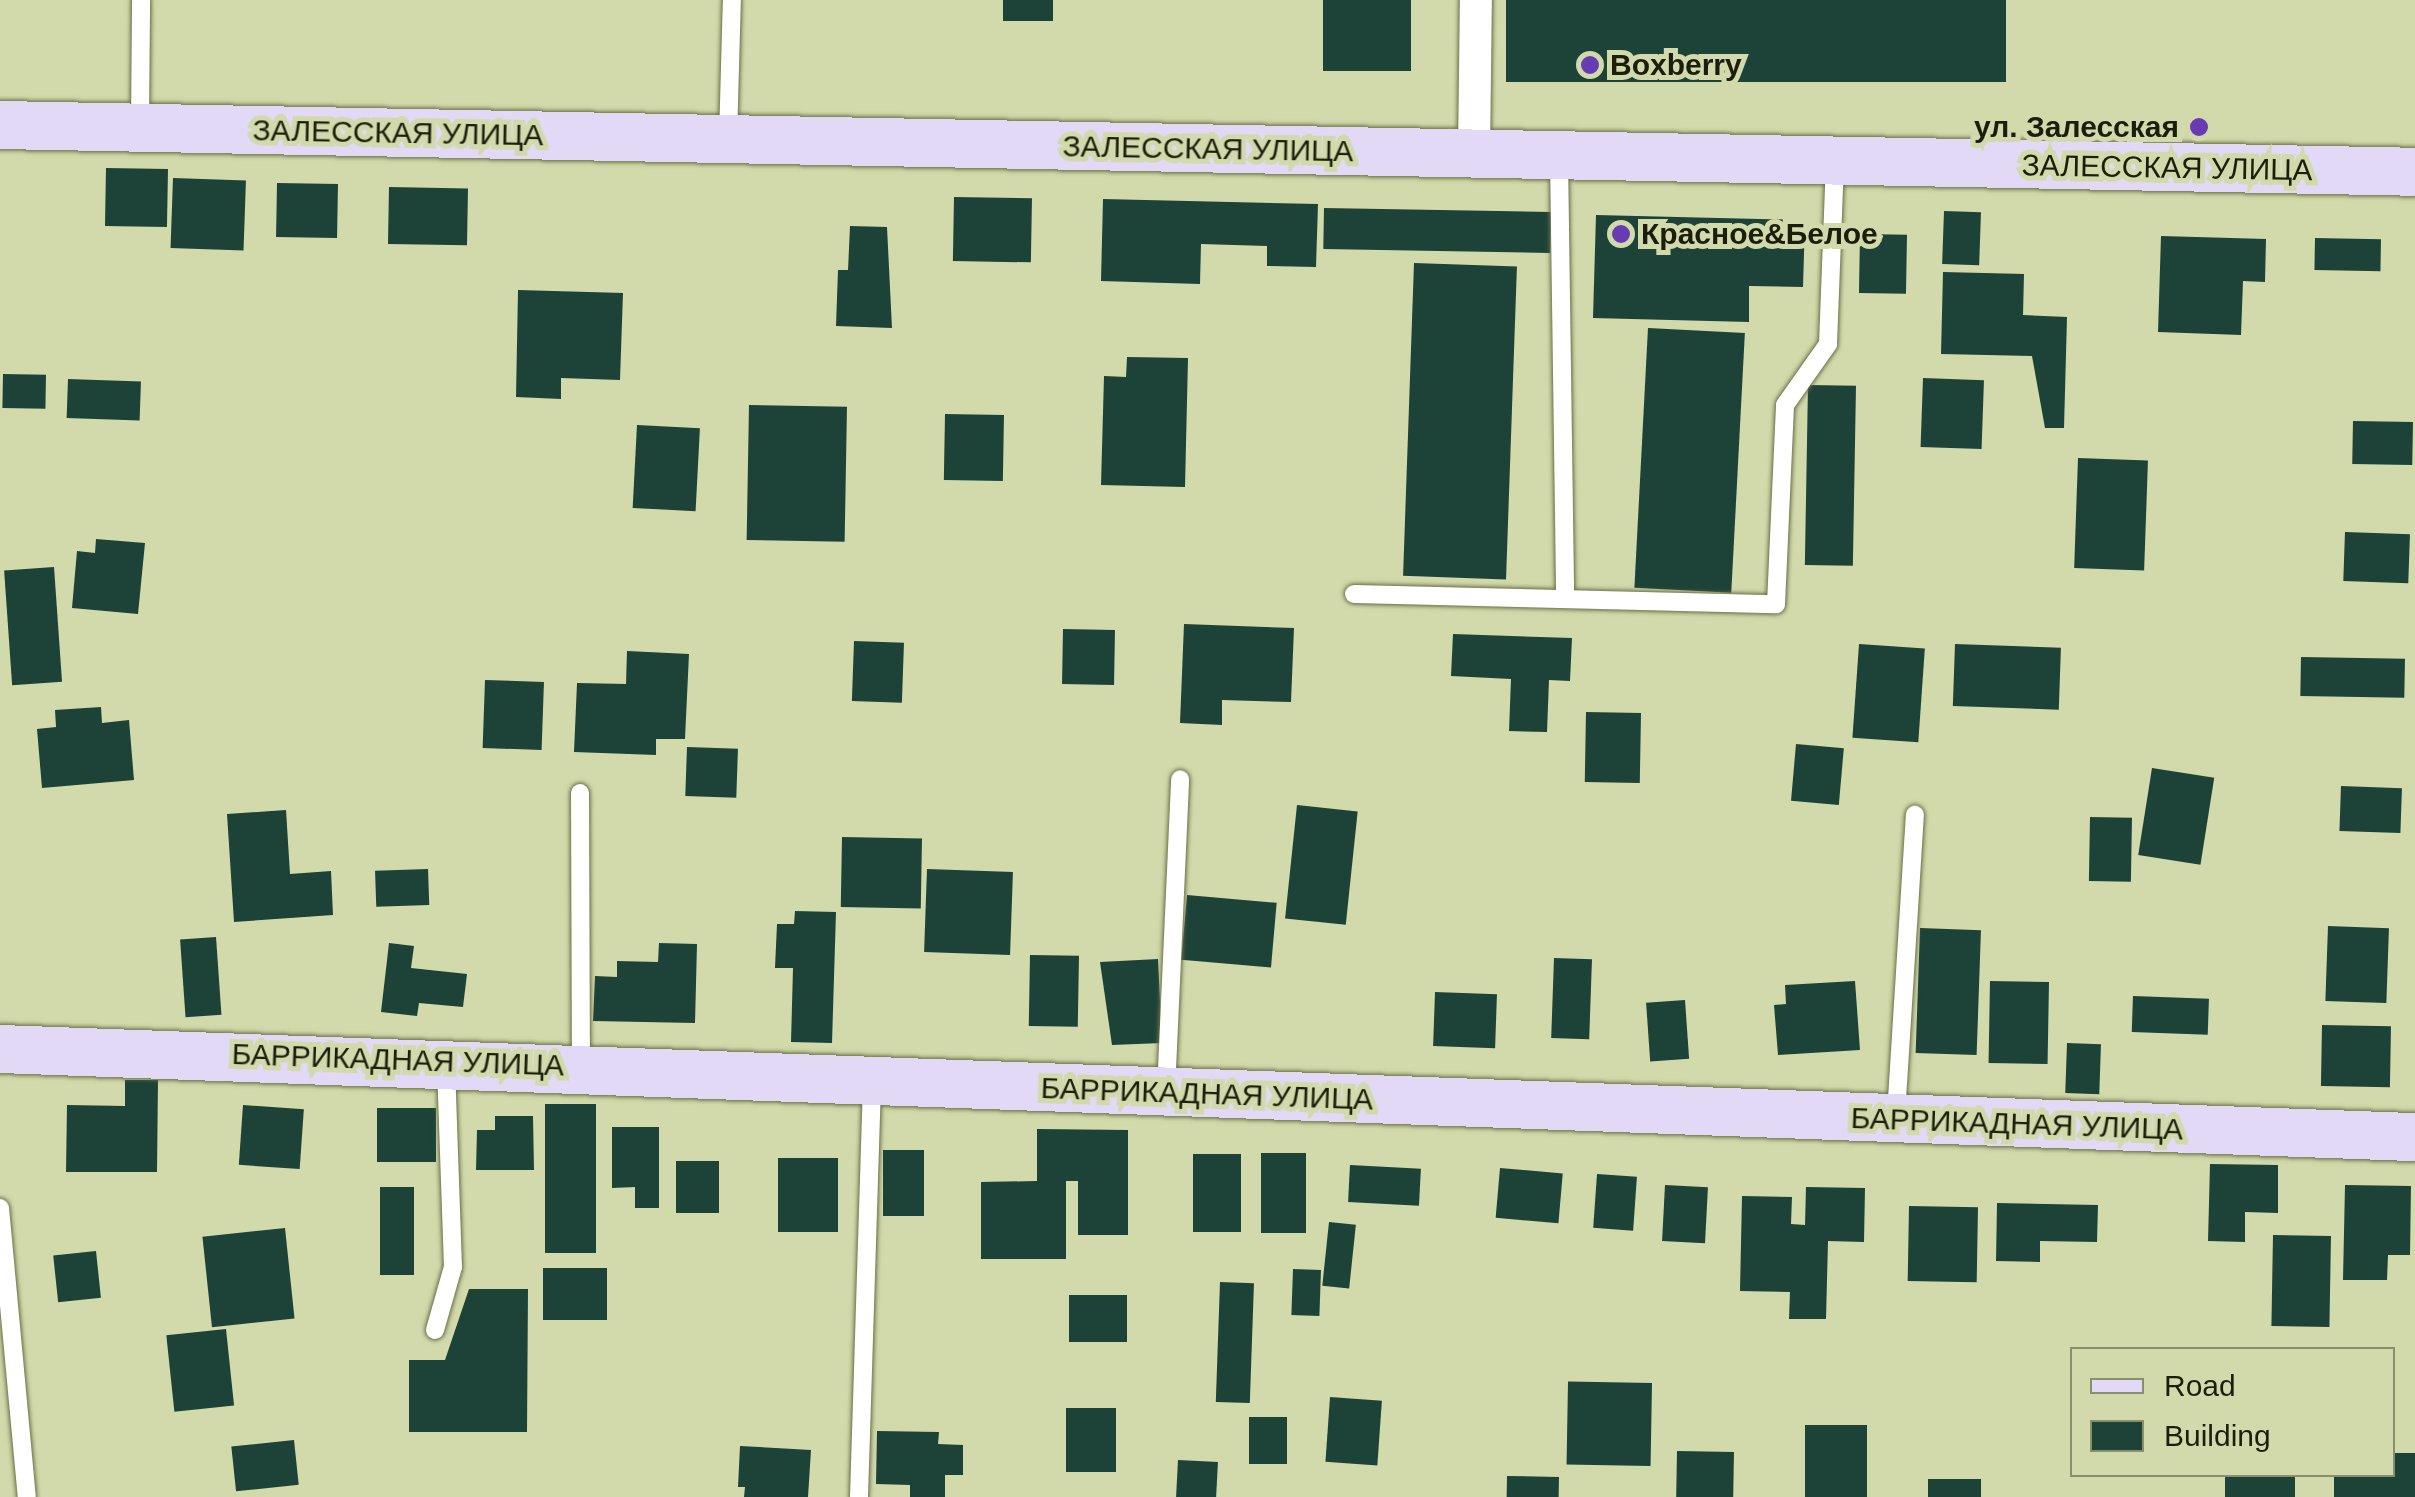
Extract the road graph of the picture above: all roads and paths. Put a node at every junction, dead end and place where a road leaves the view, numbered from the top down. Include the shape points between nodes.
1 (141, 0) edge
2 (732, 0) edge
3 (1476, 0) edge
4 (0, 125) edge
5 (140, 128) junction
6 (728, 139) junction
7 (1474, 154) junction
8 (1559, 156) junction
9 (1835, 161) junction
10 (2415, 172) edge
11 (1354, 594) dead end
12 (1564, 599) junction
13 (1180, 779) dead end
14 (580, 792) dead end
15 (1915, 815) dead end
16 (0, 1049) edge
17 (446, 1063) junction
18 (581, 1065) junction
19 (872, 1082) junction
20 (1166, 1092) junction
21 (1895, 1121) junction
22 (2415, 1137) edge
23 (0, 1208) edge
24 (435, 1330) dead end
25 (27, 1497) edge
26 (859, 1497) edge

1 - 5 lane
2 - 6 lane
3 - 7 street
4 - 5 main road, ЗАЛЕССКАЯ УЛИЦА
5 - 6 main road, ЗАЛЕССКАЯ УЛИЦА
6 - 7 main road, ЗАЛЕССКАЯ УЛИЦА
7 - 8 main road, ЗАЛЕССКАЯ УЛИЦА
8 - 9 main road, ЗАЛЕССКАЯ УЛИЦА
8 - 12 lane
9 - 10 main road, ЗАЛЕССКАЯ УЛИЦА
9 - 12 lane via 1828,344 1785,406 1776,604
11 - 12 lane
13 - 20 lane
14 - 18 lane
15 - 21 lane
16 - 17 main road, БАРРИКАДНАЯ УЛИЦА
17 - 18 main road, БАРРИКАДНАЯ УЛИЦА
17 - 24 lane via 454,1266
18 - 19 main road, БАРРИКАДНАЯ УЛИЦА
19 - 20 main road, БАРРИКАДНАЯ УЛИЦА
19 - 26 lane
20 - 21 main road, БАРРИКАДНАЯ УЛИЦА
21 - 22 main road, БАРРИКАДНАЯ УЛИЦА
23 - 25 lane

